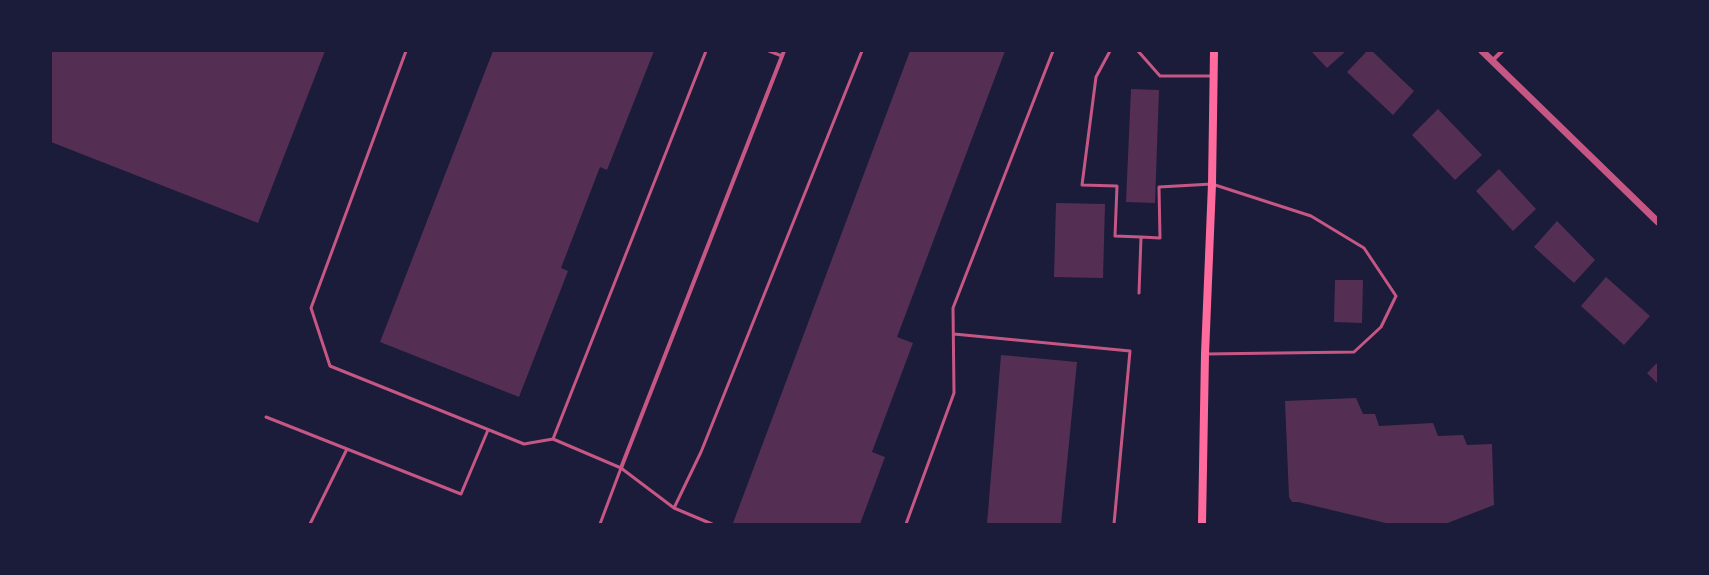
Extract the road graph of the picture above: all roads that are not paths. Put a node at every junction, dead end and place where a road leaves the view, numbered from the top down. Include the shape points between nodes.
1 (406, 51) edge
2 (706, 51) edge
3 (769, 51) edge
4 (784, 51) edge
5 (861, 51) edge
6 (1052, 51) edge
7 (1110, 51) edge
8 (1138, 51) edge
9 (1214, 51) edge
10 (1482, 51) edge
11 (1502, 51) edge
12 (782, 56) junction
13 (1492, 61) junction
14 (1214, 76) junction
15 (1212, 184) junction
16 (1658, 222) edge
17 (1141, 237) junction
18 (1139, 293) dead end
19 (954, 334) junction
20 (1205, 354) junction
21 (266, 417) dead end
22 (488, 430) junction
23 (553, 439) junction
24 (347, 449) junction
25 (621, 468) junction
26 (674, 508) junction
27 (310, 524) edge
28 (600, 524) edge
29 (712, 524) edge
30 (906, 524) edge
31 (1114, 524) edge
32 (1202, 524) edge

1 - 22 lane via 311,308 330,366
2 - 23 lane
3 - 12 lane
4 - 12 street
5 - 26 lane via 701,452
6 - 19 lane via 953,308
7 - 17 lane via 1096,77 1082,185 1117,186 1115,236
8 - 14 lane via 1160,76
9 - 14 main road
10 - 13 street
11 - 13 street
12 - 25 street
13 - 16 street
14 - 15 main road
15 - 17 lane via 1159,186 1160,238
15 - 20 main road
15 - 20 lane via 1311,216 1364,248 1396,296 1381,327 1354,352
17 - 18 lane
19 - 30 lane via 954,393
19 - 31 lane via 1130,352
20 - 32 main road
21 - 24 lane
22 - 23 lane via 524,444
22 - 24 lane via 461,494
23 - 25 lane
24 - 27 lane
25 - 26 lane
25 - 28 lane
26 - 29 lane

